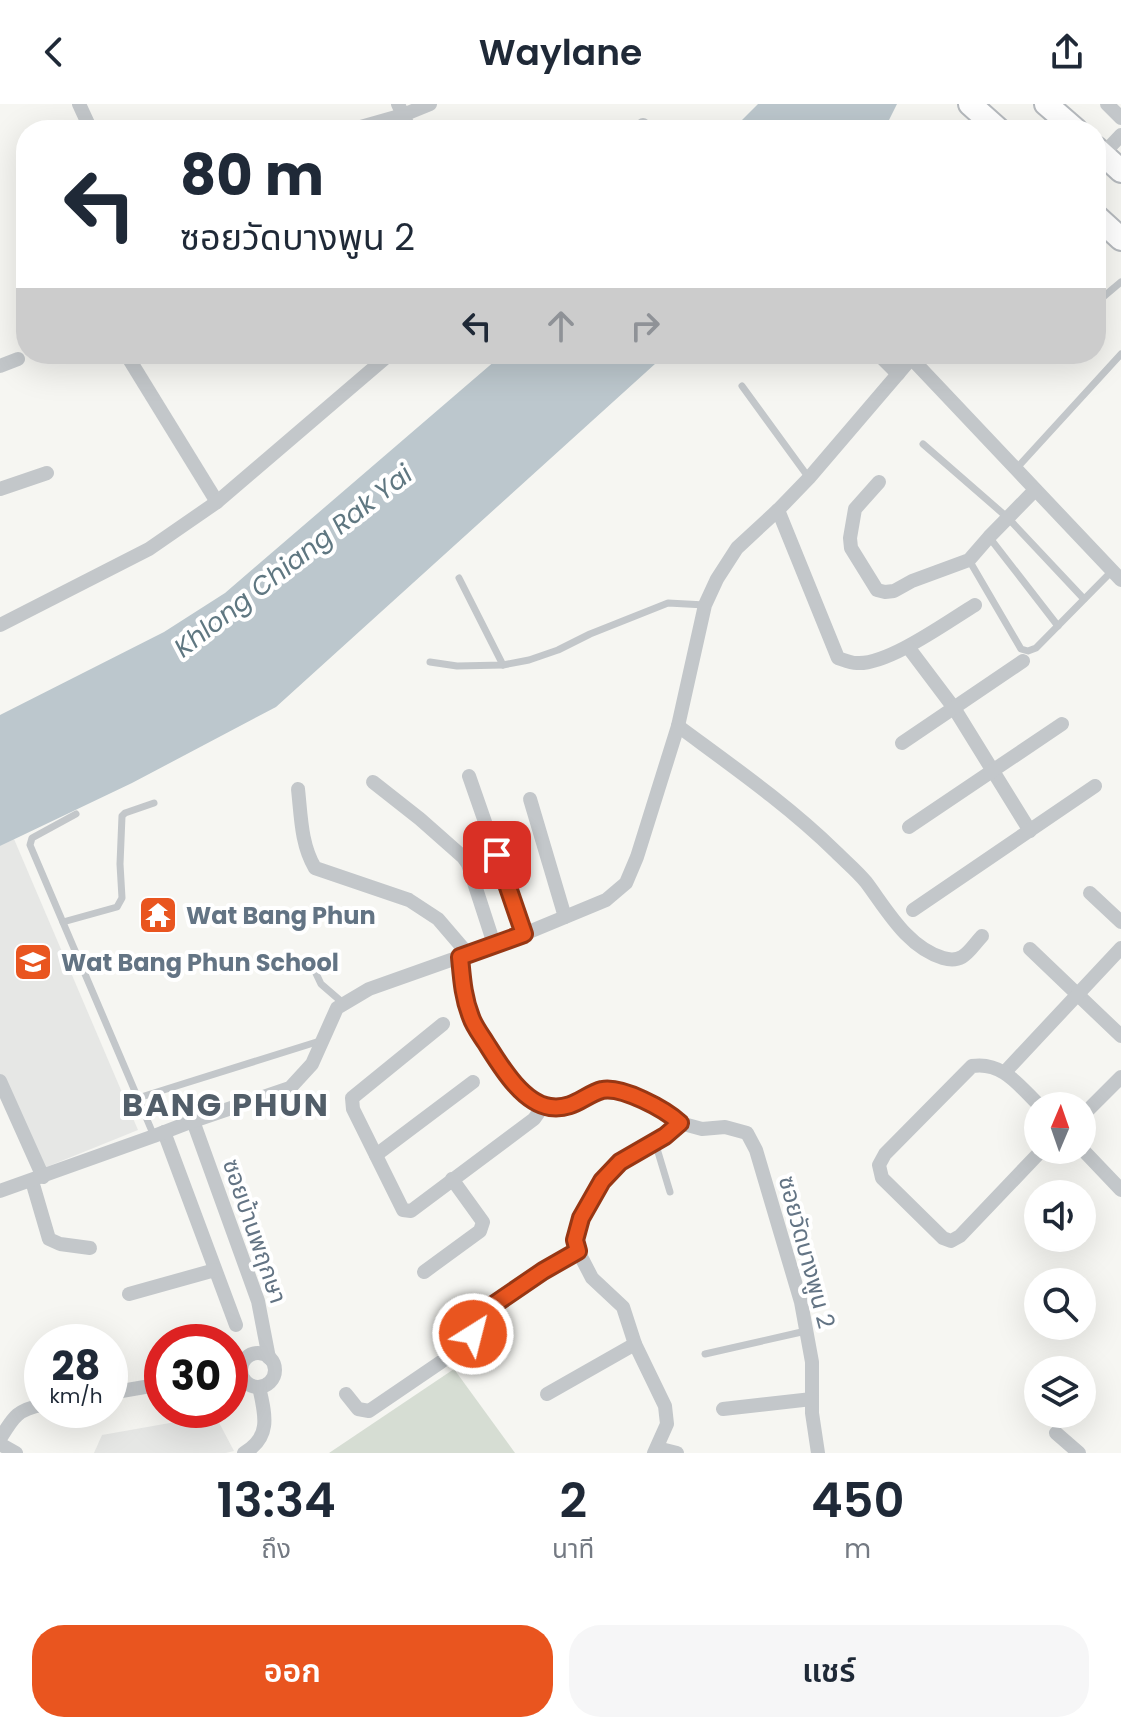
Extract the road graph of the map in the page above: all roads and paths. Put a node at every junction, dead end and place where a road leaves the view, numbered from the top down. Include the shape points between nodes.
1 (430, 104) edge
2 (970, 104) edge
3 (1046, 104) edge
4 (1107, 104) edge
5 (400, 110) edge
6 (1121, 118) edge
7 (375, 120) edge
8 (988, 120) edge
9 (1064, 120) edge
10 (1106, 157) edge
11 (1121, 171) edge
12 (1121, 354) edge
13 (134, 364) edge
14 (378, 364) edge
15 (888, 364) edge
16 (906, 364) edge
17 (920, 364) edge
18 (898, 374) junction
19 (742, 386) dead end
20 (923, 444) dead end
21 (1016, 469) junction
22 (47, 473) dead end
23 (809, 478) junction
24 (879, 482) dead end
25 (0, 489) edge
26 (1035, 490) junction
27 (217, 502) junction
28 (778, 510) junction
29 (1008, 518) junction
30 (989, 537) junction
31 (969, 560) junction
32 (1116, 575) edge
33 (459, 578) dead end
34 (1084, 599) junction
35 (705, 605) junction
36 (975, 605) dead end
37 (0, 625) edge
38 (1058, 626) junction
39 (908, 647) junction
40 (1023, 661) dead end
41 (430, 662) dead end
42 (503, 665) junction
43 (954, 708) junction
44 (1062, 724) dead end
45 (678, 726) junction
46 (902, 743) dead end
47 (992, 771) junction
48 (469, 776) dead end
49 (373, 782) dead end
50 (1095, 786) dead end
51 (298, 789) dead end
52 (530, 799) dead end
53 (154, 803) dead end
54 (76, 814) dead end
55 (909, 827) dead end
56 (1030, 831) junction
57 (1090, 893) dead end
58 (913, 910) dead end
59 (565, 917) junction
60 (63, 922) junction
61 (1121, 922) edge
62 (524, 934) junction
63 (982, 936) dead end
64 (494, 944) junction
65 (1121, 948) edge
66 (1030, 949) dead end
67 (464, 955) junction
68 (312, 965) dead end
69 (1079, 994) junction
70 (344, 1004) junction
71 (443, 1024) dead end
72 (1121, 1036) edge
73 (323, 1040) junction
74 (1005, 1072) junction
75 (1121, 1077) edge
76 (0, 1081) edge
77 (473, 1082) dead end
78 (1026, 1092) edge
79 (138, 1098) junction
80 (1096, 1102) edge
81 (544, 1105) junction
82 (193, 1121) junction
83 (680, 1123) junction
84 (159, 1134) junction
85 (655, 1142) junction
86 (376, 1155) junction
87 (1096, 1162) edge
88 (1029, 1164) edge
89 (38, 1179) junction
90 (452, 1179) junction
91 (1119, 1183) edge
92 (0, 1191) edge
93 (670, 1192) dead end
94 (90, 1248) dead end
95 (578, 1251) junction
96 (215, 1270) junction
97 (424, 1272) dead end
98 (129, 1294) dead end
99 (236, 1324) edge
100 (806, 1331) junction
101 (635, 1344) junction
102 (705, 1354) dead end
103 (248, 1357) edge
104 (269, 1358) junction
105 (248, 1383) edge
106 (259, 1387) junction
107 (346, 1394) dead end
108 (547, 1394) dead end
109 (812, 1399) junction
110 (24, 1409) edge
111 (723, 1409) dead end
112 (1056, 1433) dead end
113 (0, 1442) edge
114 (663, 1451) edge
115 (16, 1453) edge
116 (244, 1453) edge
117 (818, 1453) edge
118 (1079, 1453) edge

1 - 5 street
2 - 8 main road
3 - 9 main road
4 - 6 street
5 - 7 street
10 - 11 main road
12 - 21 lane
13 - 27 street
14 - 27 street
15 - 18 street
16 - 18 street
17 - 21 street
18 - 23 street
19 - 23 lane
20 - 29 lane
21 - 26 street
22 - 25 street
23 - 28 street
24 - 31 street via 855,509 850,538 877,590 894,591
26 - 29 street
26 - 32 street
27 - 37 street via 149,549
28 - 35 street via 737,548
28 - 39 street via 838,658 870,662
29 - 30 street
29 - 34 lane
30 - 31 street
30 - 38 lane
31 - 38 lane via 1021,649 1036,648
32 - 34 lane
33 - 42 lane
34 - 38 lane
35 - 42 lane via 668,603 558,650
35 - 45 street
36 - 39 street
39 - 43 street
40 - 43 street
41 - 42 lane
43 - 46 street
43 - 47 street
44 - 47 street
45 - 59 street via 626,883 606,900
45 - 63 street via 810,826 924,949 955,960
47 - 55 street
47 - 56 street
48 - 62 street
49 - 64 street via 463,857
50 - 56 street
51 - 67 street via 308,857 315,868 409,900 438,919
52 - 59 street
53 - 60 lane via 122,816 122,898 117,907
54 - 60 lane via 30,841
56 - 58 street
57 - 61 street
59 - 62 street
60 - 79 lane
62 - 64 street
64 - 67 street
65 - 69 street
66 - 69 street
67 - 70 street via 369,989
67 - 81 street via 463,992 472,1021 512,1082
68 - 70 lane via 321,984
69 - 72 street
69 - 74 street
70 - 73 street via 337,1008
71 - 86 street via 352,1098
73 - 79 lane
73 - 82 street via 312,1064 290,1088
74 - 78 street
74 - 88 street via 972,1066 885,1154 879,1165 882,1178 951,1241
75 - 80 street
76 - 89 street
77 - 86 street
79 - 84 lane
81 - 83 street, ซอยวัดบางพูน 2 via 575,1104 603,1090 626,1093
81 - 90 street via 534,1119
82 - 84 street
82 - 104 street, ซอยบ้านพฤกษา via 258,1301
83 - 85 street
83 - 100 street, ซอยวัดบางพูน 2 via 747,1133
84 - 89 street
84 - 96 street
85 - 93 lane
85 - 95 street via 620,1162 602,1181 581,1218
86 - 90 street via 403,1210 411,1211
87 - 91 street
89 - 92 street
89 - 94 street via 49,1239
90 - 97 street via 483,1222 480,1231
95 - 101 street via 592,1278 623,1307
95 - 107 street via 483,1312 475,1320 472,1339 369,1411 358,1409
96 - 98 street
96 - 99 street
100 - 102 lane
100 - 109 street, ซอยวัดบางพูน 2
101 - 108 street
101 - 114 street via 665,1406
103 - 104 street
104 - 106 street, ซอยบ้านพฤกษา via 274,1376
105 - 106 street
106 - 116 street, ซอยบ้านพฤกษา via 264,1431 255,1447
109 - 111 street
109 - 117 street, ซอยวัดบางพูน 2
110 - 113 street
112 - 118 street
113 - 115 street

